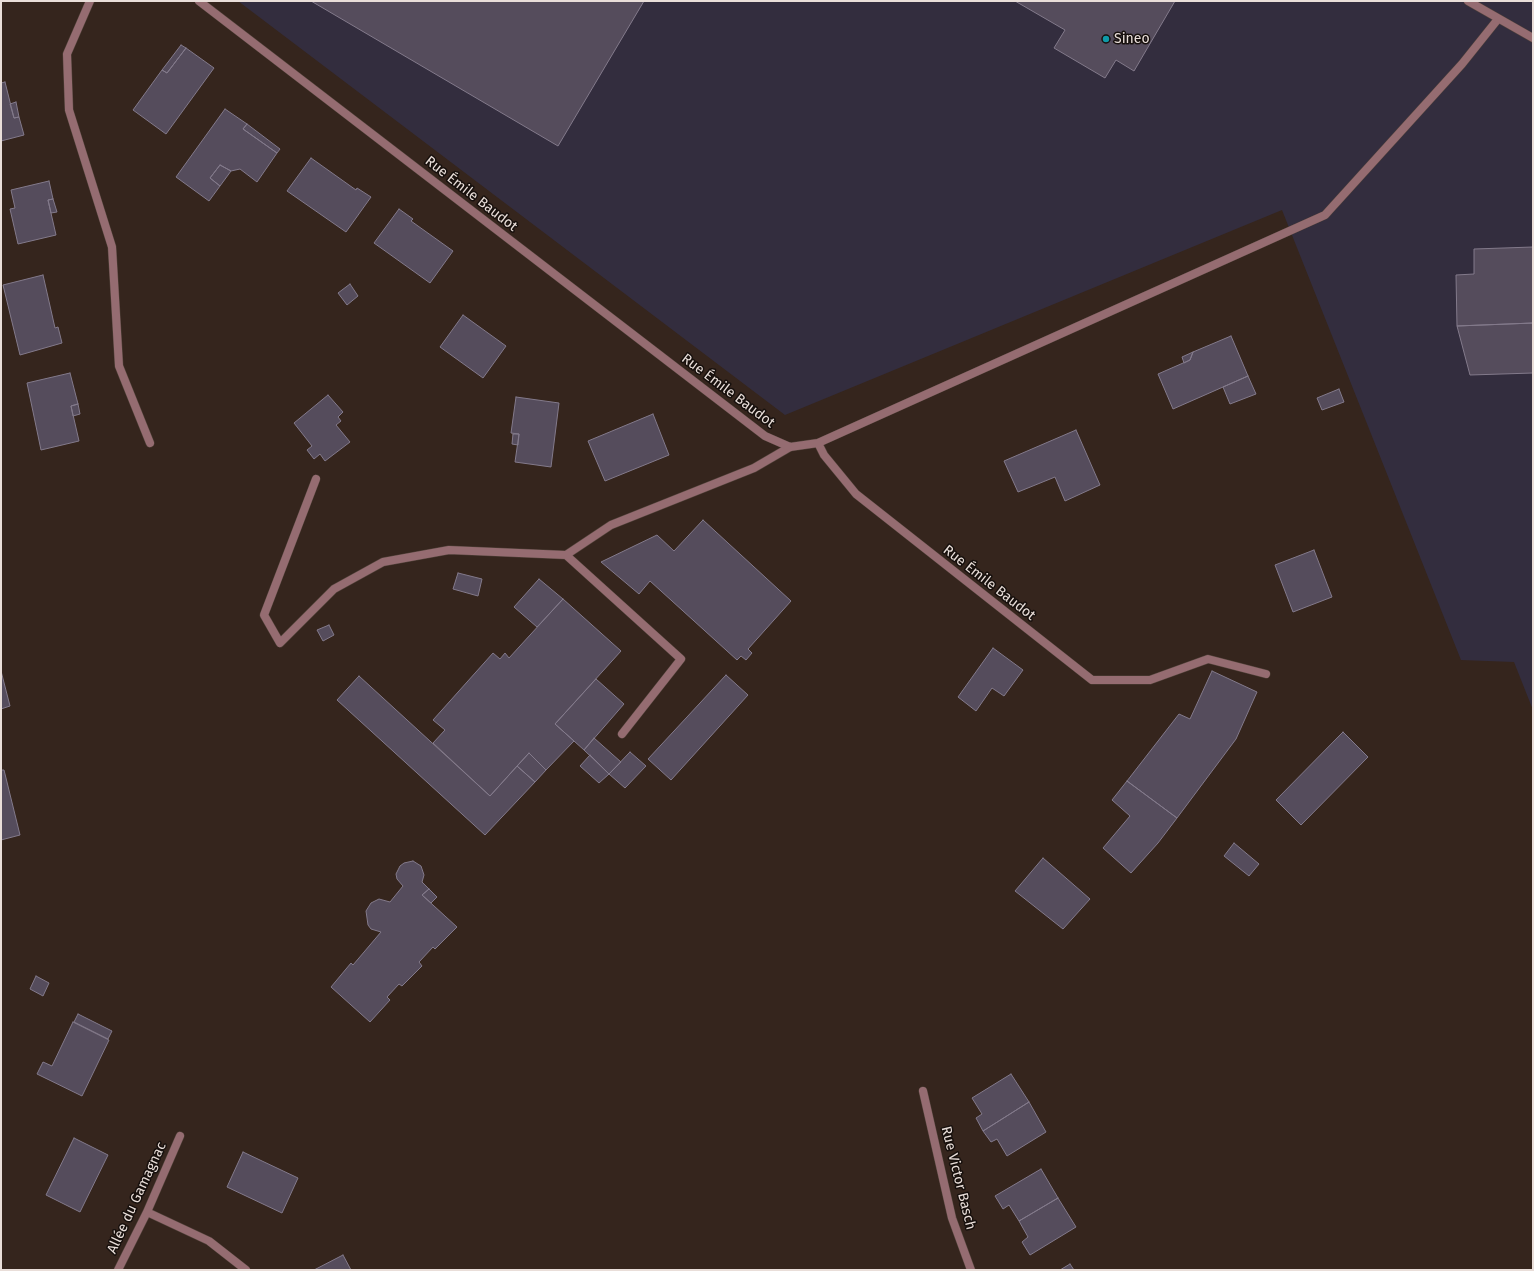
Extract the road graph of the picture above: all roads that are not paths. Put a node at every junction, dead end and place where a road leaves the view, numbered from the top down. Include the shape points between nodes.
1 (90, 1) edge
2 (199, 1) edge
3 (1468, 1) edge
4 (1498, 18) junction
5 (1533, 37) edge
6 (150, 443) dead end
7 (818, 443) junction
8 (790, 447) junction
9 (316, 479) dead end
10 (566, 555) junction
11 (1266, 674) dead end
12 (622, 734) dead end
13 (923, 1091) dead end
14 (180, 1136) dead end
15 (147, 1212) junction
16 (118, 1270) edge
17 (246, 1270) edge
18 (972, 1270) edge

1 - 6 street via 67,54 69,110 112,247 119,366
2 - 8 street, Rue Émile Baudot via 765,436
3 - 4 street
4 - 5 street
4 - 7 street via 1462,64 1325,215
7 - 8 street
7 - 11 street, Rue Émile Baudot via 824,455 856,494 1092,680 1150,680 1208,659
8 - 10 street via 754,468 611,526
9 - 10 street via 264,615 280,643 334,589 383,562 449,550
10 - 12 street via 681,659
13 - 18 street, Rue Victor Basch via 952,1218
14 - 15 street, Allée du Gamagnac
15 - 16 street, Allée du Gamagnac
15 - 17 street via 209,1241

